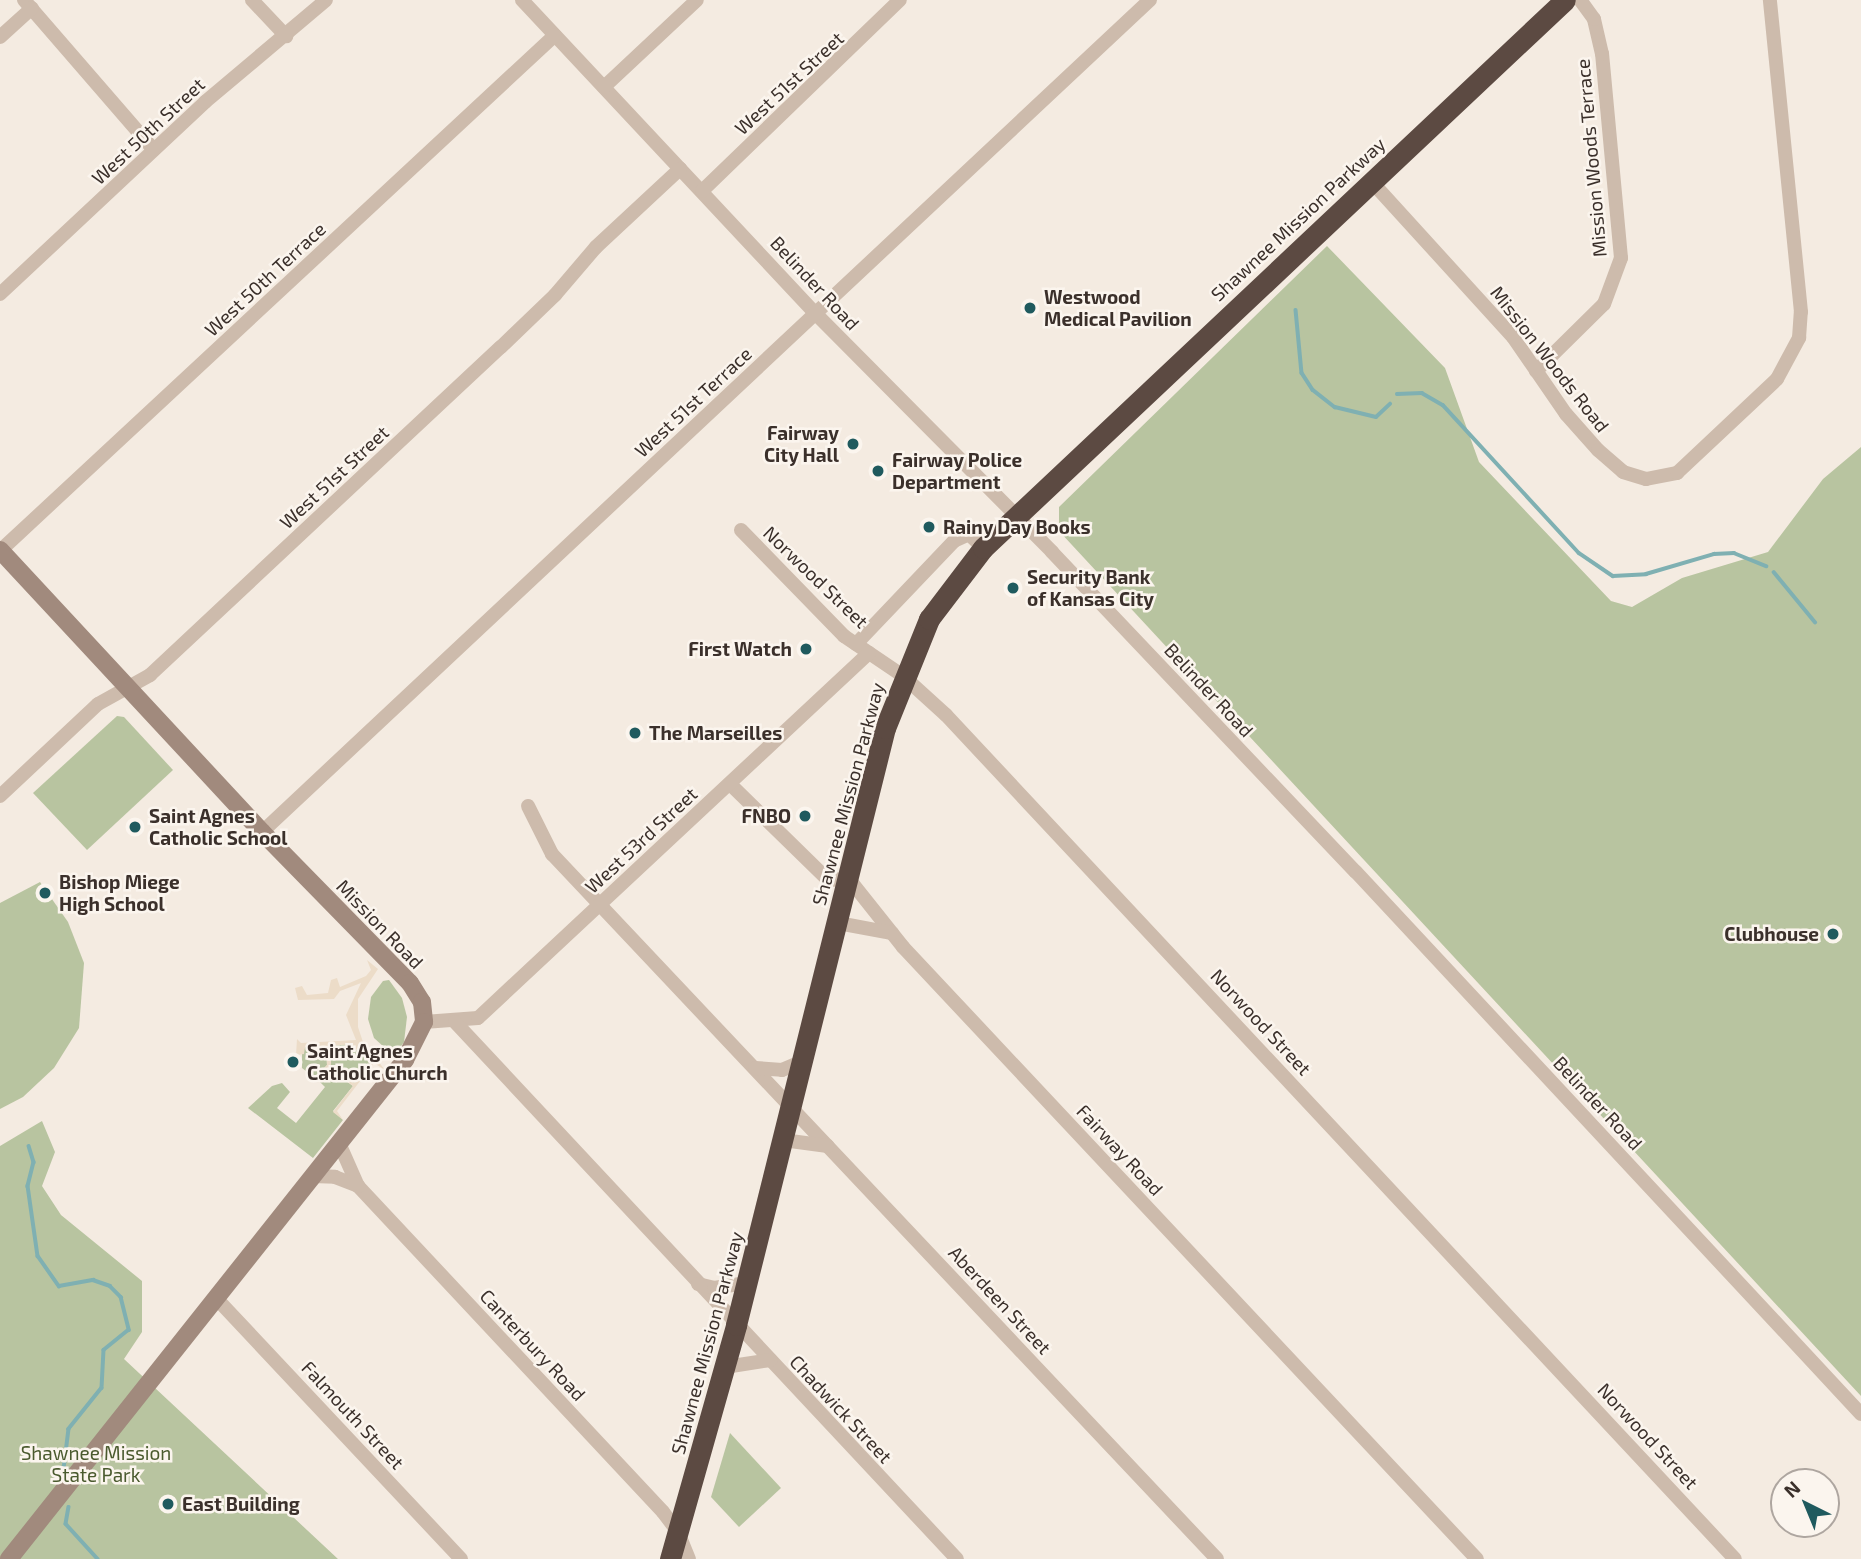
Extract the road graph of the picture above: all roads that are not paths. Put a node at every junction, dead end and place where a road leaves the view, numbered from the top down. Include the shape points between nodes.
1 (252, 0) edge
2 (326, 0) edge
3 (523, 0) edge
4 (697, 0) edge
5 (900, 0) edge
6 (1150, 0) edge
7 (1565, 0) edge
8 (1580, 0) edge
9 (1770, 0) edge
10 (28, 4) edge
11 (286, 36) junction
12 (555, 36) junction
13 (0, 37) edge
14 (604, 87) junction
15 (154, 150) junction
16 (680, 169) junction
17 (1370, 181) junction
18 (702, 191) junction
19 (0, 295) edge
20 (815, 313) junction
21 (1536, 371) junction
22 (1014, 517) junction
23 (741, 530) dead end
24 (983, 548) junction
25 (0, 550) edge
26 (856, 644) junction
27 (869, 653) junction
28 (903, 676) junction
29 (128, 685) junction
30 (730, 784) junction
31 (0, 796) edge
32 (528, 806) dead end
33 (262, 832) junction
34 (849, 878) junction
35 (600, 905) junction
36 (838, 923) junction
37 (892, 933) junction
38 (424, 1022) junction
39 (455, 1022) junction
40 (803, 1061) junction
41 (755, 1068) junction
42 (792, 1106) junction
43 (783, 1140) junction
44 (339, 1143) junction
45 (828, 1146) junction
46 (312, 1177) junction
47 (358, 1186) junction
48 (747, 1283) junction
49 (698, 1284) junction
50 (216, 1298) junction
51 (736, 1325) junction
52 (770, 1360) junction
53 (725, 1367) junction
54 (1861, 1414) edge
55 (678, 1532) junction
56 (9, 1559) edge
57 (461, 1559) edge
58 (670, 1559) edge
59 (689, 1559) edge
60 (957, 1559) edge
61 (1217, 1559) edge
62 (1477, 1559) edge
63 (1735, 1559) edge

1 - 11 street
2 - 11 street, West 50th Street
3 - 12 street, Belinder Road
4 - 14 street
5 - 18 street, West 51st Street
6 - 20 street, West 51st Terrace
7 - 17 highway, Shawnee Mission Parkway
8 - 21 street, Mission Woods Terrace via 1594,19 1602,54 1621,258 1604,304
9 - 21 street, Mission Woods Road via 1801,312 1799,338 1788,364 1687,467 1666,477 1646,478 1623,472 1598,450
10 - 13 street
10 - 15 street
11 - 15 street, West 50th Street
12 - 14 street, Belinder Road
12 - 25 street, West 50th Terrace
14 - 16 street, Belinder Road
15 - 19 street, West 50th Street
16 - 18 street, Belinder Road
16 - 29 street, West 51st Street via 596,247 501,347 150,675
17 - 21 street, Mission Woods Road via 1513,337
17 - 22 highway, Shawnee Mission Parkway
18 - 20 street, Belinder Road
20 - 22 street, Belinder Road
20 - 33 street, West 51st Terrace
22 - 24 highway, Shawnee Mission Parkway
22 - 54 street, Belinder Road via 1365,883
23 - 26 street, Norwood Street
24 - 26 street via 969,534 954,541
24 - 28 highway, Shawnee Mission Parkway via 929,619
25 - 29 main road, Mission Road
26 - 27 street, Norwood Street
27 - 28 street, Norwood Street
27 - 30 street, West 53rd Street
28 - 34 highway, Shawnee Mission Parkway via 885,728
28 - 63 street, Norwood Street via 956,725
29 - 31 street, West 51st Street via 98,704
29 - 33 main road, Mission Road
30 - 34 street via 828,880
30 - 35 street, West 53rd Street
32 - 35 street, Aberdeen Street via 547,848
33 - 38 main road, Mission Road via 410,983 422,1002
34 - 36 highway, Shawnee Mission Parkway
34 - 37 street, Fairway Road
35 - 39 street, West 53rd Street via 478,1018
35 - 41 street, Aberdeen Street
36 - 37 street
36 - 40 highway, Shawnee Mission Parkway
37 - 62 street, Fairway Road
38 - 39 street, West 53rd Street
38 - 44 main road via 405,1060
39 - 49 street, Chadwick Street
40 - 41 street via 782,1070
40 - 42 highway, Shawnee Mission Parkway
41 - 42 street, Aberdeen Street
42 - 43 highway, Shawnee Mission Parkway
42 - 45 street, Aberdeen Street
43 - 45 street
43 - 48 highway, Shawnee Mission Parkway
44 - 46 main road
44 - 47 street, Canterbury Road
45 - 61 street, Aberdeen Street
46 - 47 street via 335,1177
46 - 50 main road
47 - 55 street, Canterbury Road
48 - 49 street via 714,1288
48 - 51 highway, Shawnee Mission Parkway
49 - 51 street, Chadwick Street
50 - 56 main road
50 - 57 street, Falmouth Street
51 - 52 street, Chadwick Street
51 - 53 highway, Shawnee Mission Parkway
52 - 53 street
52 - 60 street, Chadwick Street
53 - 55 highway, Shawnee Mission Parkway
55 - 58 highway, Shawnee Mission Parkway
55 - 59 street

